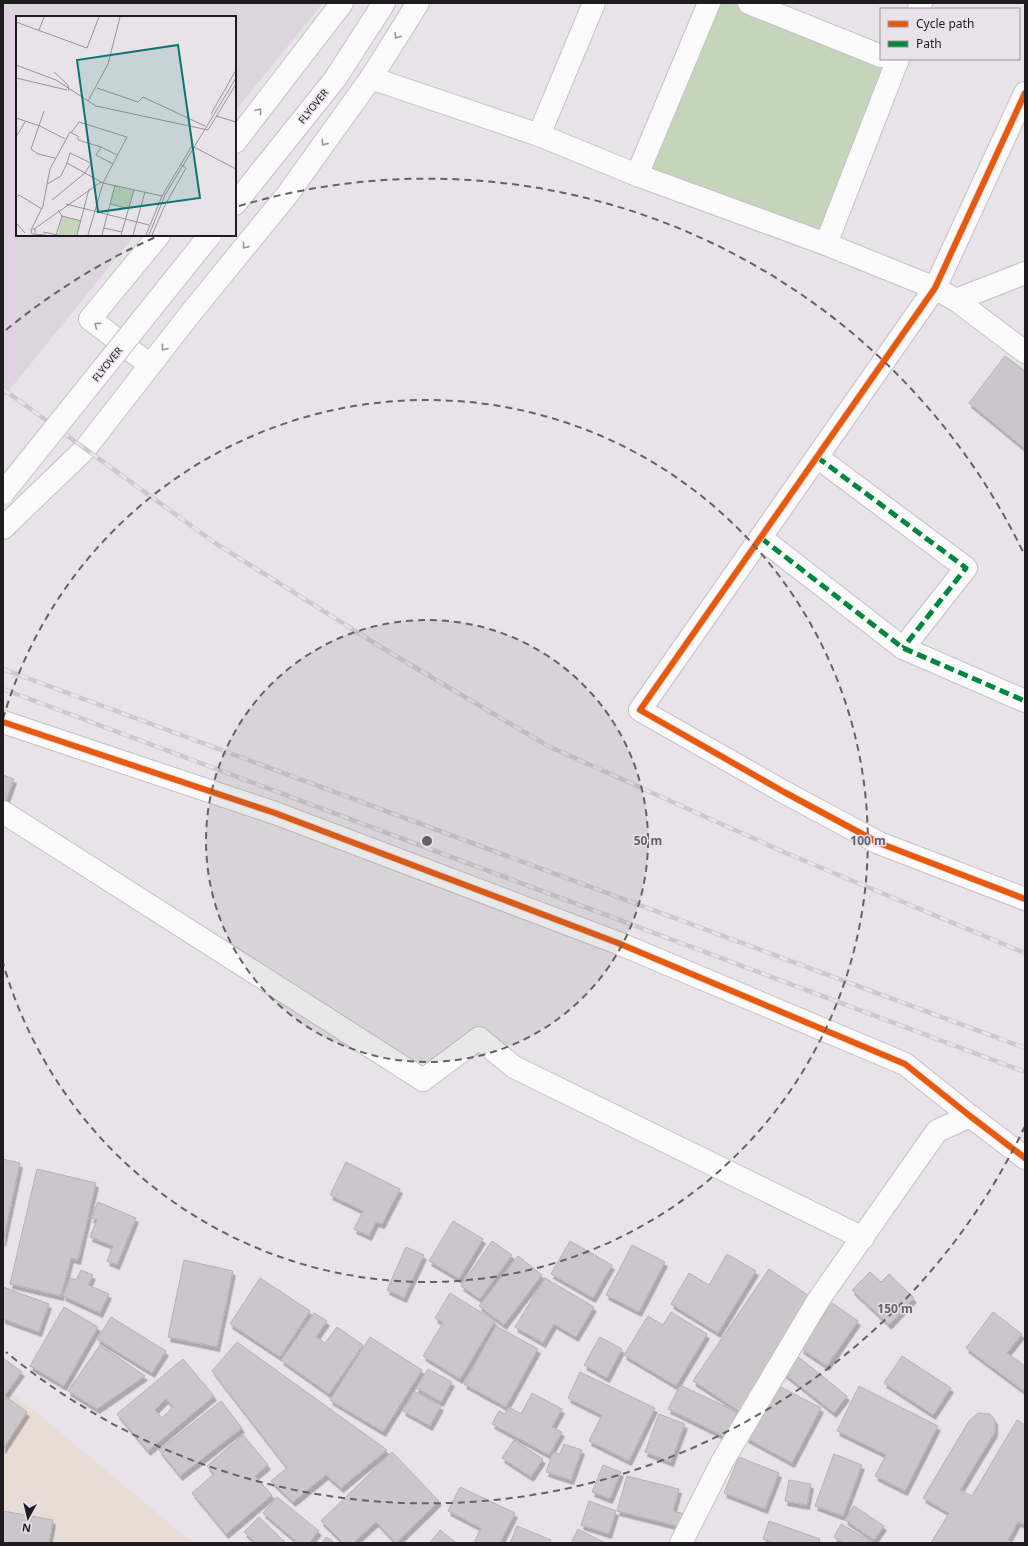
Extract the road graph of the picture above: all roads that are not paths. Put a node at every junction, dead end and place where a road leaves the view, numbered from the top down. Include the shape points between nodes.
1 (342, 3) edge
2 (384, 3) edge
3 (418, 3) edge
4 (594, 3) edge
5 (709, 3) edge
6 (749, 3) edge
7 (880, 55) edge
8 (891, 60) edge
9 (371, 78) junction
10 (1025, 93) edge
11 (539, 135) junction
12 (236, 141) edge
13 (636, 175) junction
14 (236, 203) edge
15 (158, 236) edge
16 (209, 236) edge
17 (826, 244) junction
18 (1025, 273) edge
19 (935, 288) junction
20 (956, 300) junction
21 (1025, 352) edge
22 (150, 366) junction
23 (817, 457) junction
24 (3, 493) edge
25 (3, 527) edge
26 (761, 538) junction
27 (903, 648) junction
28 (1025, 701) edge
29 (3, 722) edge
30 (3, 812) edge
31 (1025, 899) edge
32 (970, 1116) junction
33 (1025, 1158) edge
34 (863, 1238) junction
35 (681, 1543) edge

12 -> 1 street
2 - 14 street, FLYOVER via 335,79
3 -> 9 street
4 - 11 street
5 - 13 street
6 - 7 street
8 - 17 street
9 - 11 street
9 -> 22 street via 287,195
10 - 19 street
11 - 13 street
13 - 17 street
22 -> 15 street via 90,319
16 - 24 street, FLYOVER, bridge
17 - 19 street
18 - 20 street
19 - 20 street
19 - 23 street
20 - 21 street
22 - 25 street via 85,449
23 - 26 street
23 - 27 street via 966,568
26 - 27 street
26 - 31 street via 640,710 879,843
27 - 28 street
29 - 32 street via 275,814 618,943 905,1064
30 - 34 street via 423,1080 479,1038 514,1067
32 - 33 street
32 - 34 street via 937,1131
34 - 35 street via 819,1299 722,1462

